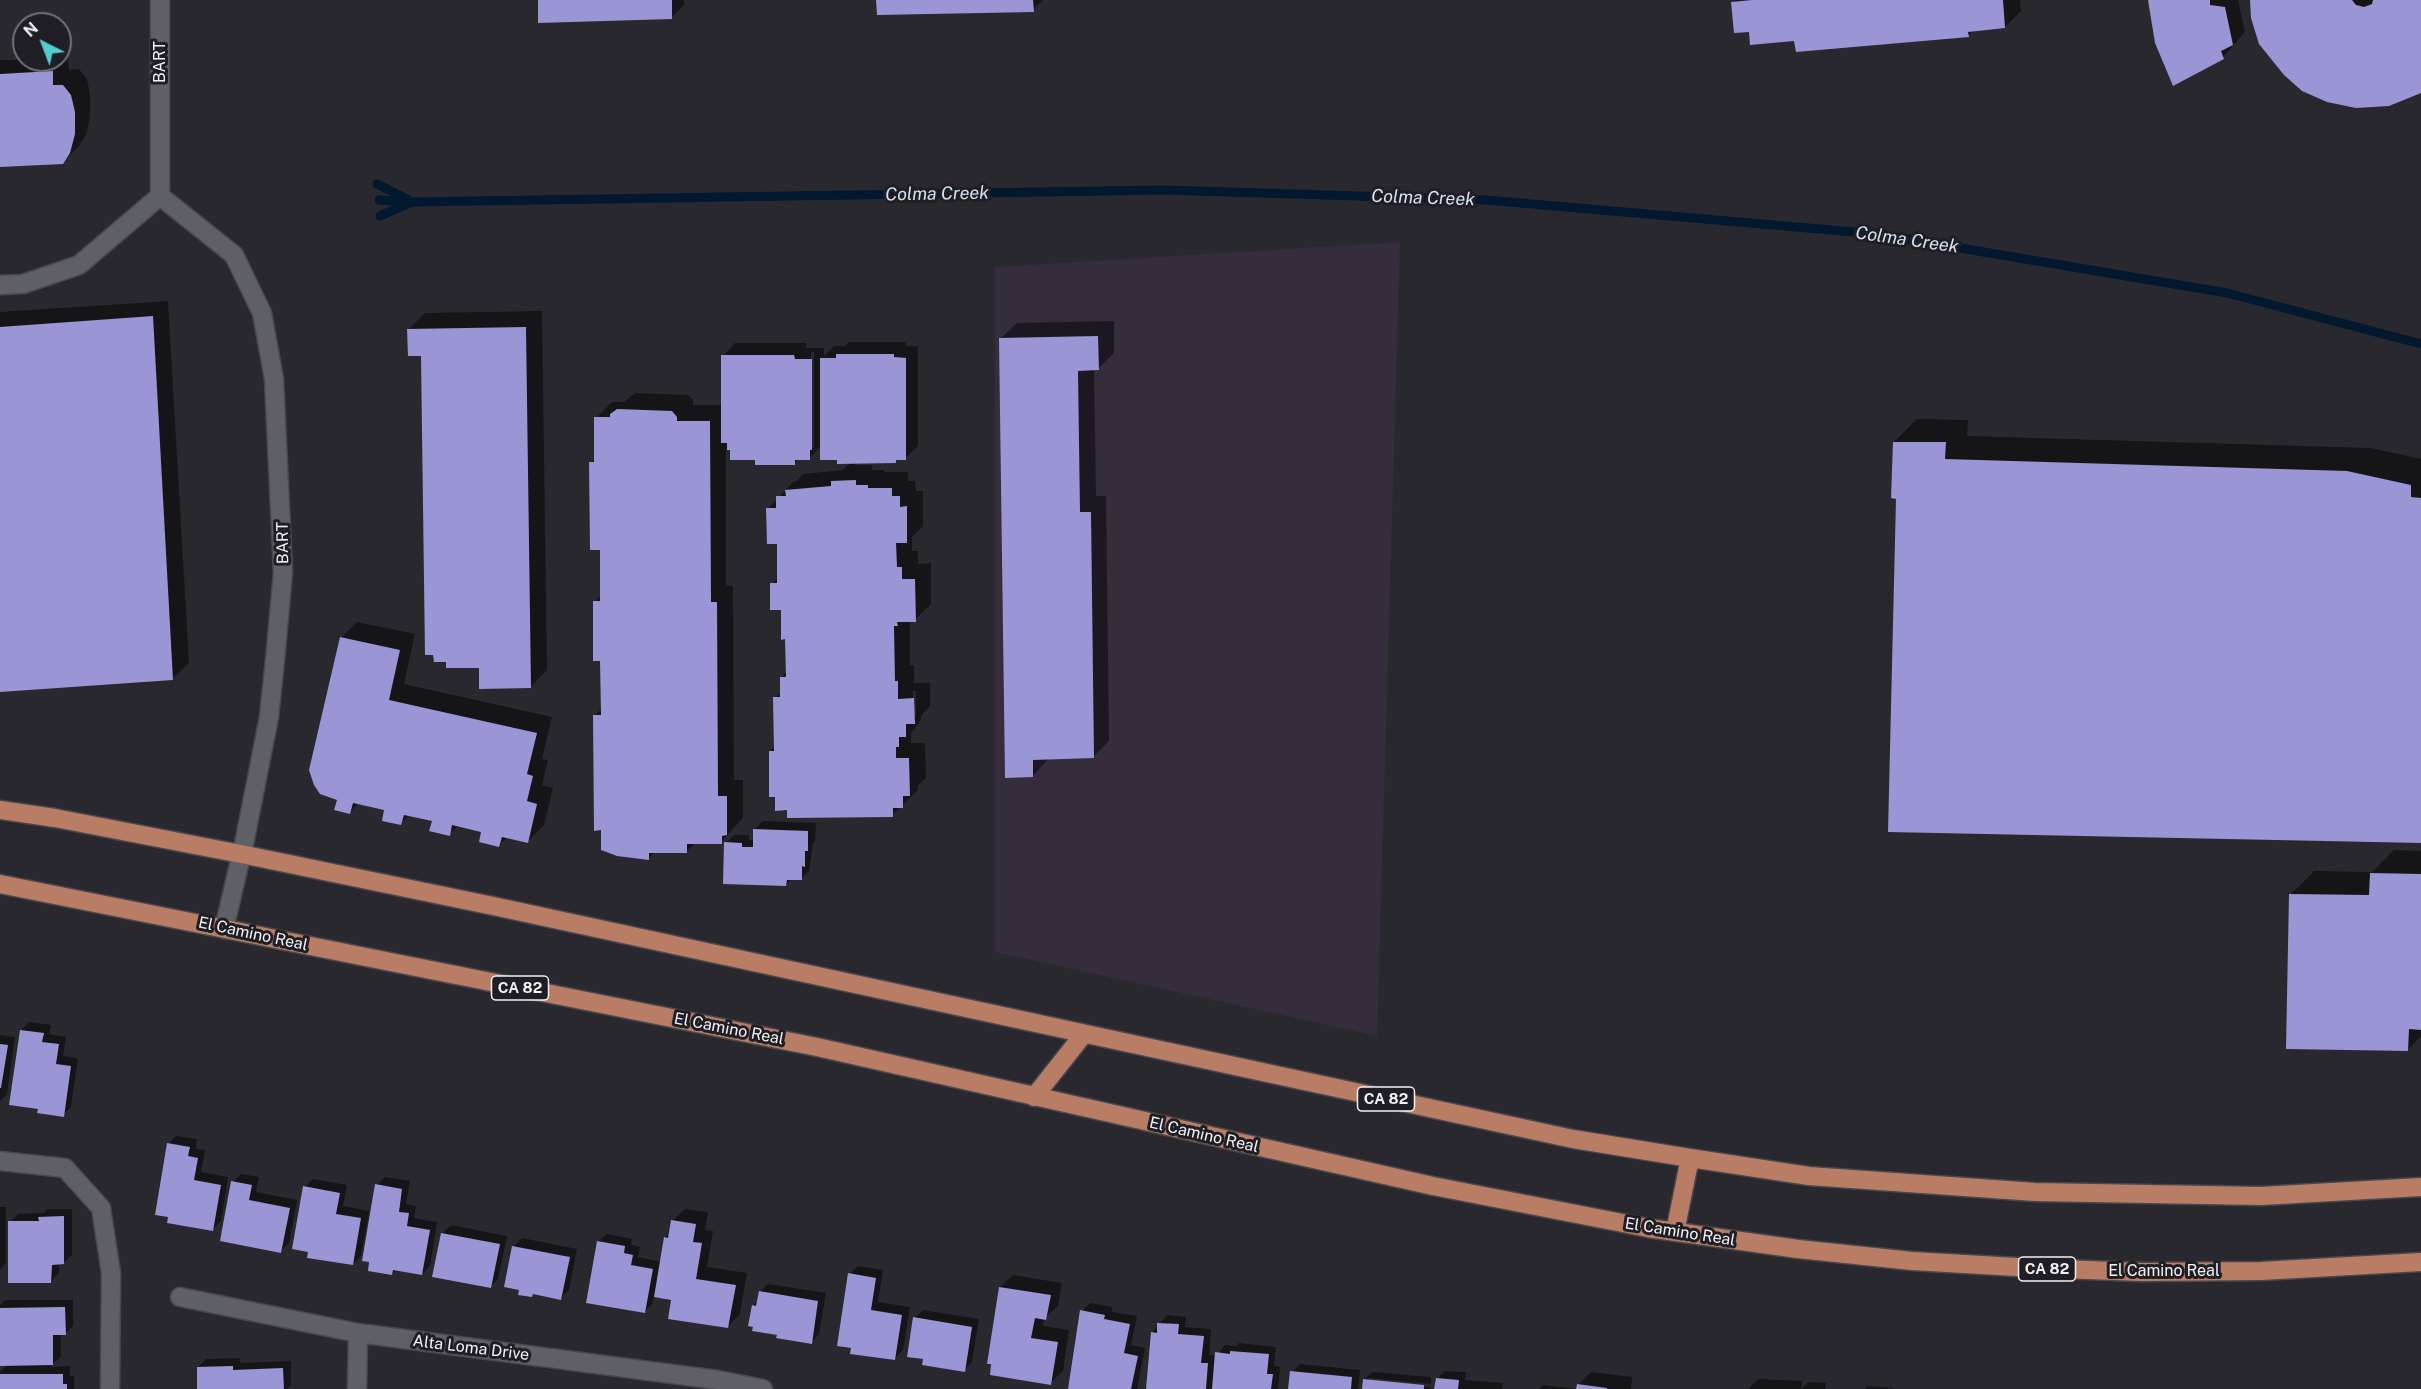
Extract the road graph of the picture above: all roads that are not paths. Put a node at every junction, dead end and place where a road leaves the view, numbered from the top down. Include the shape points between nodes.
1 (160, 0) edge
2 (160, 196) junction
3 (0, 285) edge
4 (0, 810) edge
5 (242, 854) junction
6 (0, 884) edge
7 (224, 929) junction
8 (1083, 1035) junction
9 (1034, 1096) junction
10 (1690, 1158) junction
11 (0, 1161) edge
12 (2421, 1187) edge
13 (1675, 1232) junction
14 (2421, 1262) edge
15 (180, 1297) dead end
16 (358, 1333) junction
17 (718, 1384) edge
18 (110, 1389) edge
19 (357, 1389) edge
20 (763, 1389) edge

1 - 2 street, BART
2 - 3 street via 79,265 23,284
2 - 5 street, BART via 234,255 262,313 274,379 283,572 269,717
4 - 5 main road, CA 82
5 - 7 street, BART
5 - 8 main road, CA 82
6 - 7 main road, El Camino Real / CA 82
7 - 9 main road, El Camino Real / CA 82 via 806,1044
8 - 9 main road
8 - 10 main road, CA 82 via 1573,1139
9 - 13 main road, El Camino Real / CA 82 via 1433,1186
10 - 12 main road, CA 82 via 1809,1176 2035,1192 2261,1196
10 - 13 main road
11 - 18 street via 65,1168 101,1208 111,1273
13 - 14 main road, El Camino Real / CA 82 via 1912,1261 2034,1268 2141,1272
15 - 16 street, Alta Loma Drive
16 - 17 street, Alta Loma Drive
16 - 19 street
17 - 20 street, Alta Loma Drive

